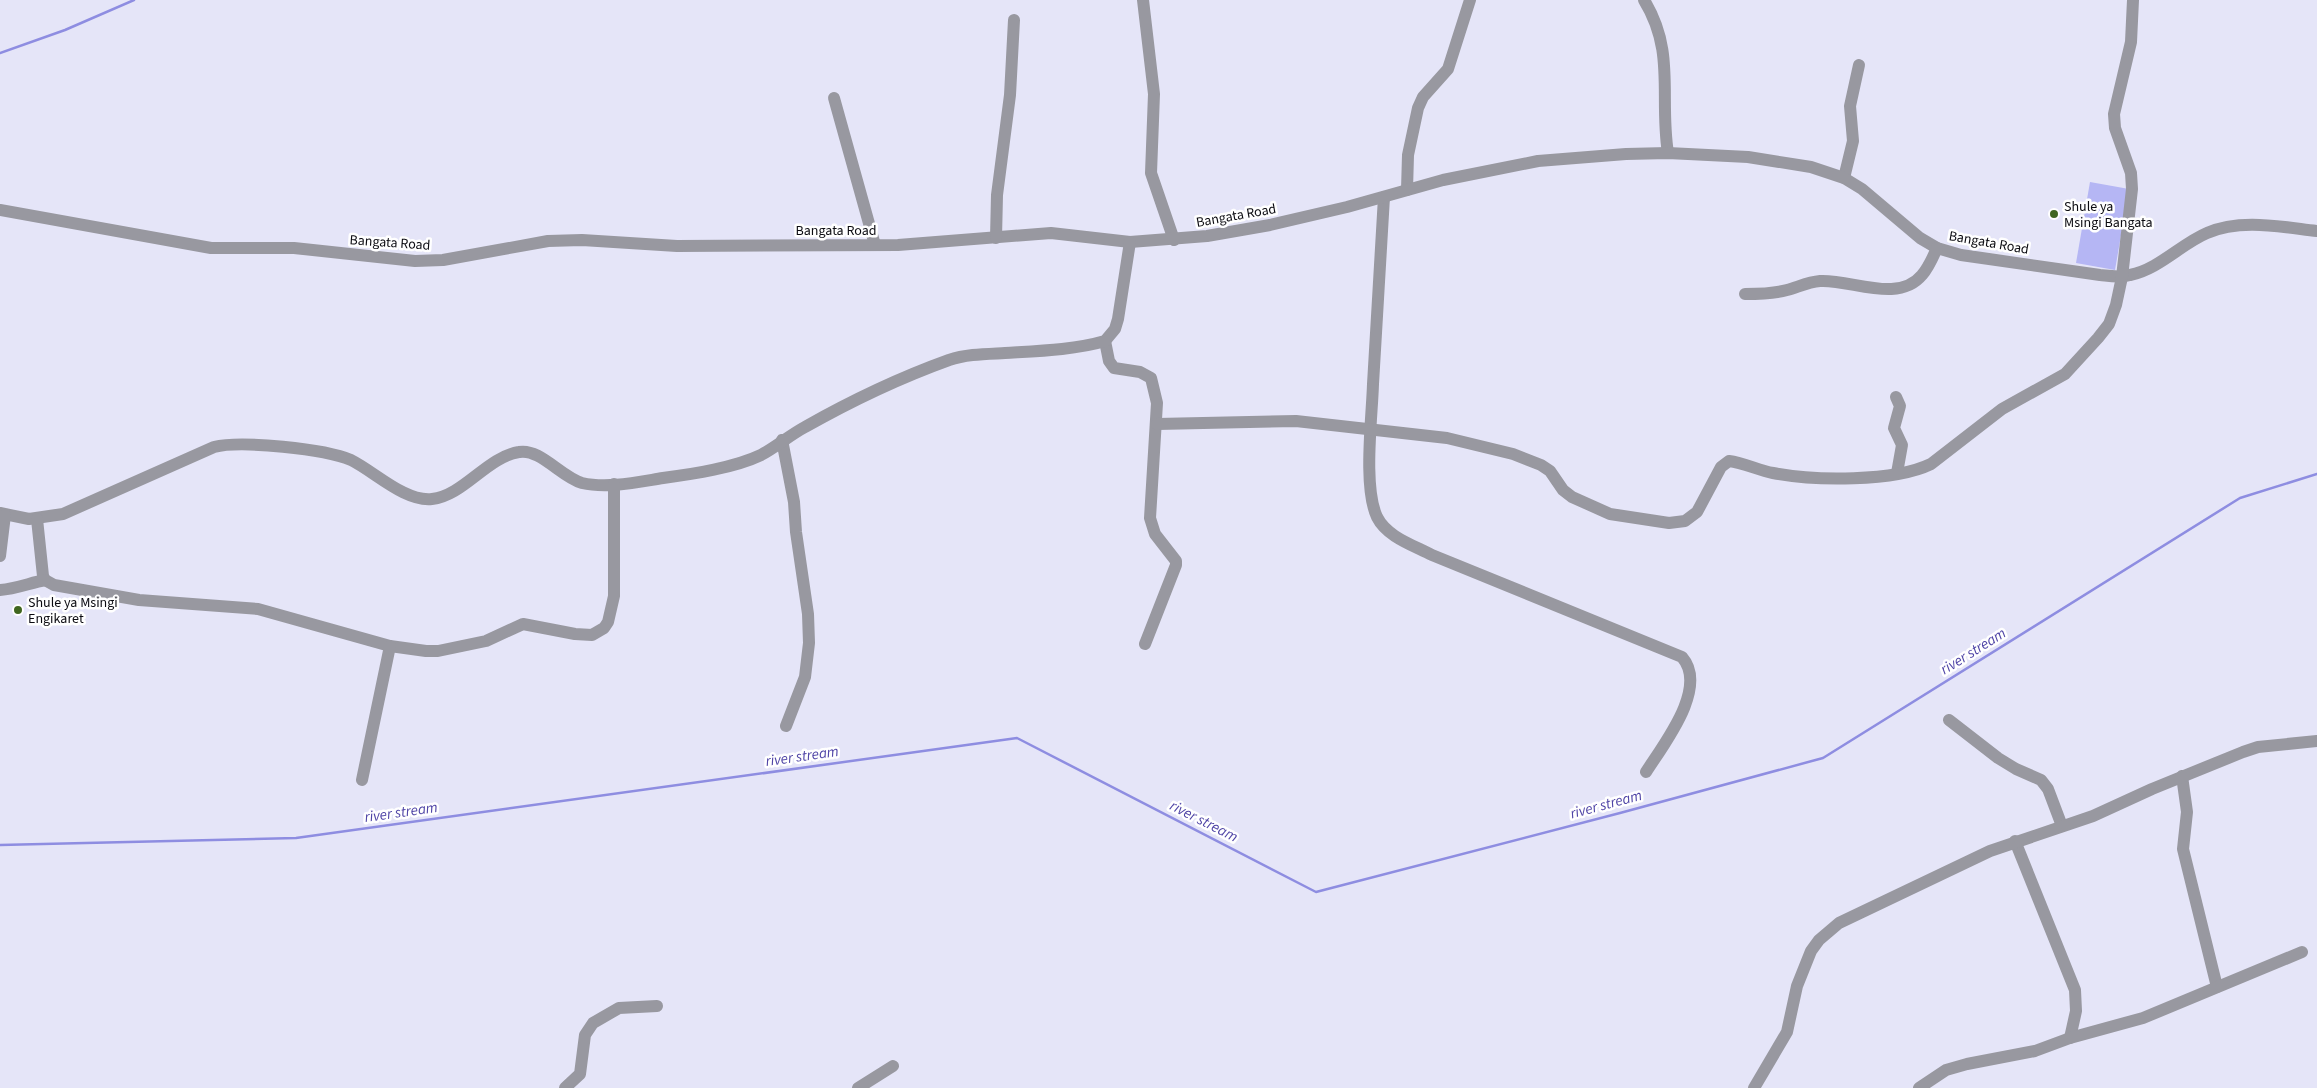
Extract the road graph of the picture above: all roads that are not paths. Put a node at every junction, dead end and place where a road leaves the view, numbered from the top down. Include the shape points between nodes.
1 (1143, 0) edge
2 (1470, 0) edge
3 (1644, 0) edge
4 (2132, 0) edge
5 (1014, 20) dead end
6 (1859, 65) dead end
7 (834, 98) dead end
8 (1668, 153) junction
9 (1844, 178) junction
10 (1408, 190) junction
11 (1384, 197) junction
12 (0, 210) edge
13 (2317, 231) edge
14 (996, 238) junction
15 (1174, 240) junction
16 (1130, 242) junction
17 (875, 245) junction
18 (1937, 248) junction
19 (2122, 276) junction
20 (1745, 294) dead end
21 (1105, 341) junction
22 (1896, 397) dead end
23 (1157, 424) junction
24 (1371, 428) junction
25 (782, 440) junction
26 (1897, 473) junction
27 (614, 484) junction
28 (2, 514) edge
29 (37, 518) junction
30 (0, 556) edge
31 (45, 580) junction
32 (0, 590) edge
33 (1145, 644) dead end
34 (390, 646) junction
35 (1948, 720) dead end
36 (786, 726) dead end
37 (2317, 741) edge
38 (1646, 772) dead end
39 (2182, 776) junction
40 (362, 780) dead end
41 (2062, 826) junction
42 (2015, 841) junction
43 (2302, 952) dead end
44 (2217, 987) junction
45 (657, 1006) dead end
46 (2070, 1038) junction
47 (893, 1066) dead end
48 (565, 1088) edge
49 (858, 1088) edge
50 (1754, 1088) edge
51 (1919, 1088) edge

1 - 15 street via 1154,94 1151,173
2 - 10 street via 1448,69 1423,97 1418,108 1408,155
3 - 8 street via 1655,19 1665,55 1664,114
4 - 19 street via 2131,42 2114,114 2115,128 2131,173 2132,189
5 - 14 street via 1010,95 996,195
6 - 9 street via 1850,106 1853,141
7 - 17 street
8 - 9 street, Bangata Road via 1797,163
8 - 10 street, Bangata Road via 1552,159
9 - 18 street, Bangata Road
10 - 11 street, Bangata Road
11 - 15 street, Bangata Road via 1270,225
11 - 24 street
12 - 17 street, Bangata Road via 211,248 294,248 415,261 443,260 564,240 677,246
13 - 19 street, Bangata Road via 2232,226 2208,232 2149,268
14 - 16 street, Bangata Road via 1051,233
14 - 17 street, Bangata Road
15 - 16 street, Bangata Road
16 - 21 street via 1118,319 1115,329
18 - 19 street, Bangata Road via 1975,257
18 - 20 street via 1921,277 1903,287 1886,289 1818,281 1777,292
19 - 26 street via 2109,324 2065,374 2002,409 1931,464
21 - 23 street via 1109,361 1114,368 1140,372 1151,378 1157,403
21 - 25 street via 958,358 860,398
22 - 26 street via 1900,406 1894,428 1902,445
23 - 24 street via 1296,420
23 - 33 street via 1150,518 1155,534 1176,565
24 - 26 street via 1447,438 1513,454 1541,464 1563,490 1586,505 1610,514 1669,522 1684,521 1697,512 1721,466 1729,461 1793,476 1845,478
24 - 38 street via 1373,506 1383,526 1396,537 1432,555 1670,651 1688,664 1689,697
25 - 27 street via 760,455 712,470
25 - 36 street via 794,502 809,643 805,677
27 - 29 street via 594,485 576,481 537,455 522,451 493,464 449,494 424,500 406,494 370,470 343,458 275,446 233,443 214,447 63,514
27 - 34 street via 614,596 608,622 599,632 587,636 523,624 470,646 438,651
28 - 29 street
28 - 30 street
29 - 31 street
31 - 32 street
31 - 34 street via 64,587 139,600 258,609
34 - 40 street
35 - 41 street via 1998,758 2041,780
37 - 39 street via 2258,748
39 - 41 street via 2093,816
39 - 44 street via 2187,812 2183,849
41 - 42 street
42 - 46 street via 2075,990 2076,1011
42 - 50 street via 1846,919 1819,940 1797,986 1787,1032
43 - 44 street
44 - 46 street via 2143,1018
45 - 48 street via 619,1008 594,1024 585,1035 580,1074
46 - 51 street via 2035,1051 1946,1070
47 - 49 street

